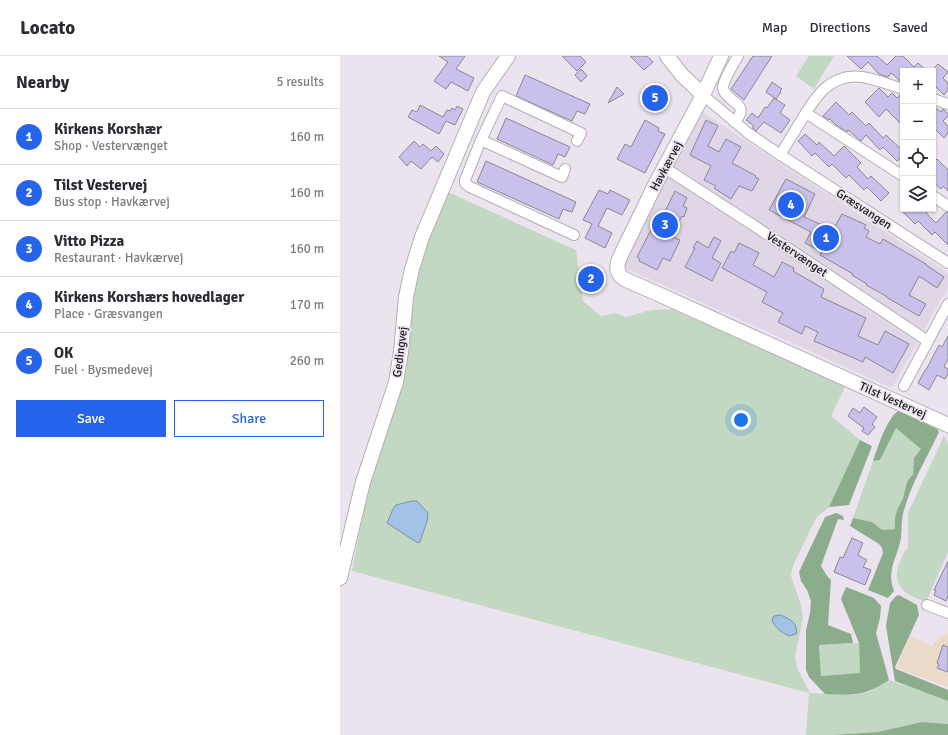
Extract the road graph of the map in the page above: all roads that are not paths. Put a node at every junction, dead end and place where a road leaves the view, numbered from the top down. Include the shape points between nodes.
1 (508, 56) edge
2 (667, 56) edge
3 (721, 56) edge
4 (738, 56) edge
5 (900, 88) edge
6 (704, 95) junction
7 (936, 100) edge
8 (948, 104) edge
9 (806, 113) junction
10 (734, 122) junction
11 (468, 128) junction
12 (482, 138) junction
13 (577, 141) dead end
14 (780, 155) junction
15 (665, 168) junction
16 (565, 169) dead end
17 (900, 174) edge
18 (936, 198) edge
19 (948, 206) edge
20 (574, 235) dead end
21 (948, 263) edge
22 (620, 276) joint
23 (948, 304) edge
24 (928, 341) junction
25 (904, 386) dead end
26 (948, 425) edge
27 (340, 578) edge
28 (927, 605) dead end
29 (948, 613) edge

1 - 11 street, Gedingvej via 484,92
2 - 6 street via 682,76
3 - 6 street, Havkærvej
4 - 10 street via 723,85 727,96 741,109
5 - 9 street via 871,79 850,77 821,91
6 - 10 street, Græsvangen
6 - 15 street, Havkærvej
7 - 8 street
9 - 14 street
9 - 17 street
10 - 14 street, Græsvangen
11 - 12 street
11 - 27 street, Gedingvej via 422,237 412,268 396,382 363,482
12 - 13 street via 502,96 581,133
12 - 16 street via 562,177
12 - 20 street via 464,180 468,185
14 - 21 street, Græsvangen
15 - 22 street, Havkærvej via 619,258 617,266
15 - 24 street, Vestervænget
18 - 19 street
22 - 26 street, Tilst Vestervej
23 - 24 street
24 - 25 street
28 - 29 street

